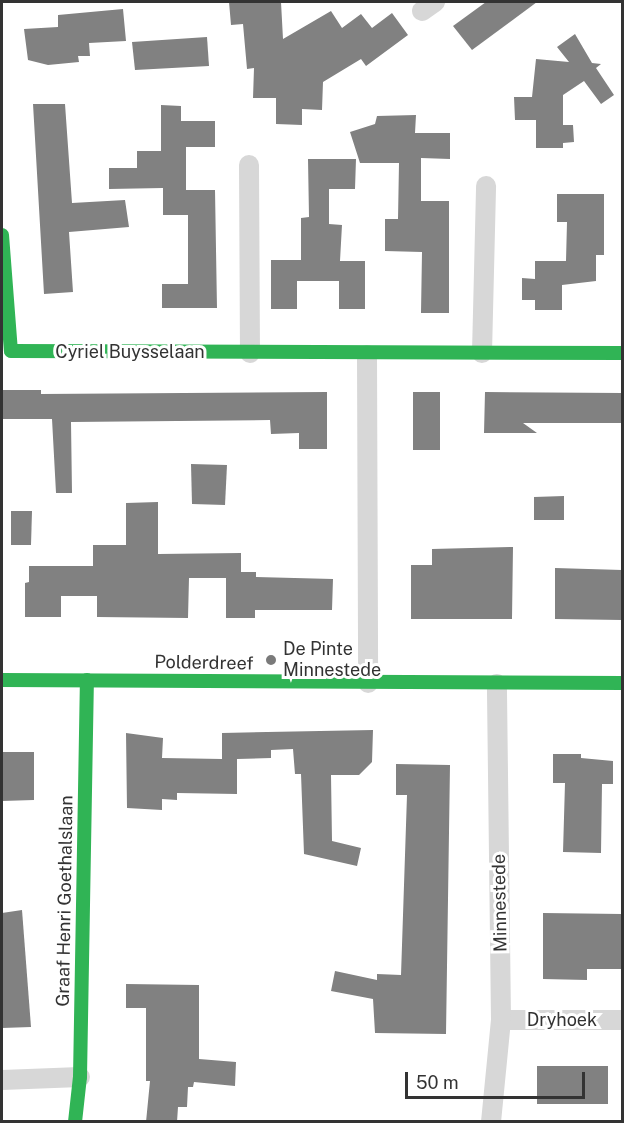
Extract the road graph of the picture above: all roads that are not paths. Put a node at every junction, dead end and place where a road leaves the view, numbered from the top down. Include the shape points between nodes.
1 (249, 165) dead end
2 (486, 186) dead end
3 (2, 235) edge
4 (6, 351) edge
5 (250, 352) junction
6 (482, 353) junction
7 (622, 353) edge
8 (368, 355) junction
9 (2, 680) edge
10 (87, 680) junction
11 (368, 683) junction
12 (622, 683) edge
13 (497, 684) junction
14 (501, 1020) junction
15 (622, 1020) edge
16 (80, 1077) junction
17 (2, 1080) edge
18 (75, 1122) edge
19 (491, 1122) edge

1 - 5 street
2 - 6 street
3 - 4 street, Cyriel Buysselaan
4 - 5 street, Cyriel Buysselaan
5 - 8 street, Cyriel Buysselaan
6 - 7 street, Cyriel Buysselaan
6 - 8 street, Cyriel Buysselaan
8 - 11 street
9 - 10 street, Polderdreef
10 - 11 street, Polderdreef
10 - 16 street, Graaf Henri Goethalslaan
11 - 13 street, Polderdreef
12 - 13 street, Polderdreef
13 - 14 street, Minnestede
14 - 15 street, Dryhoek
14 - 19 street, Minnestede
16 - 17 street
16 - 18 street, Graaf Henri Goethalslaan

